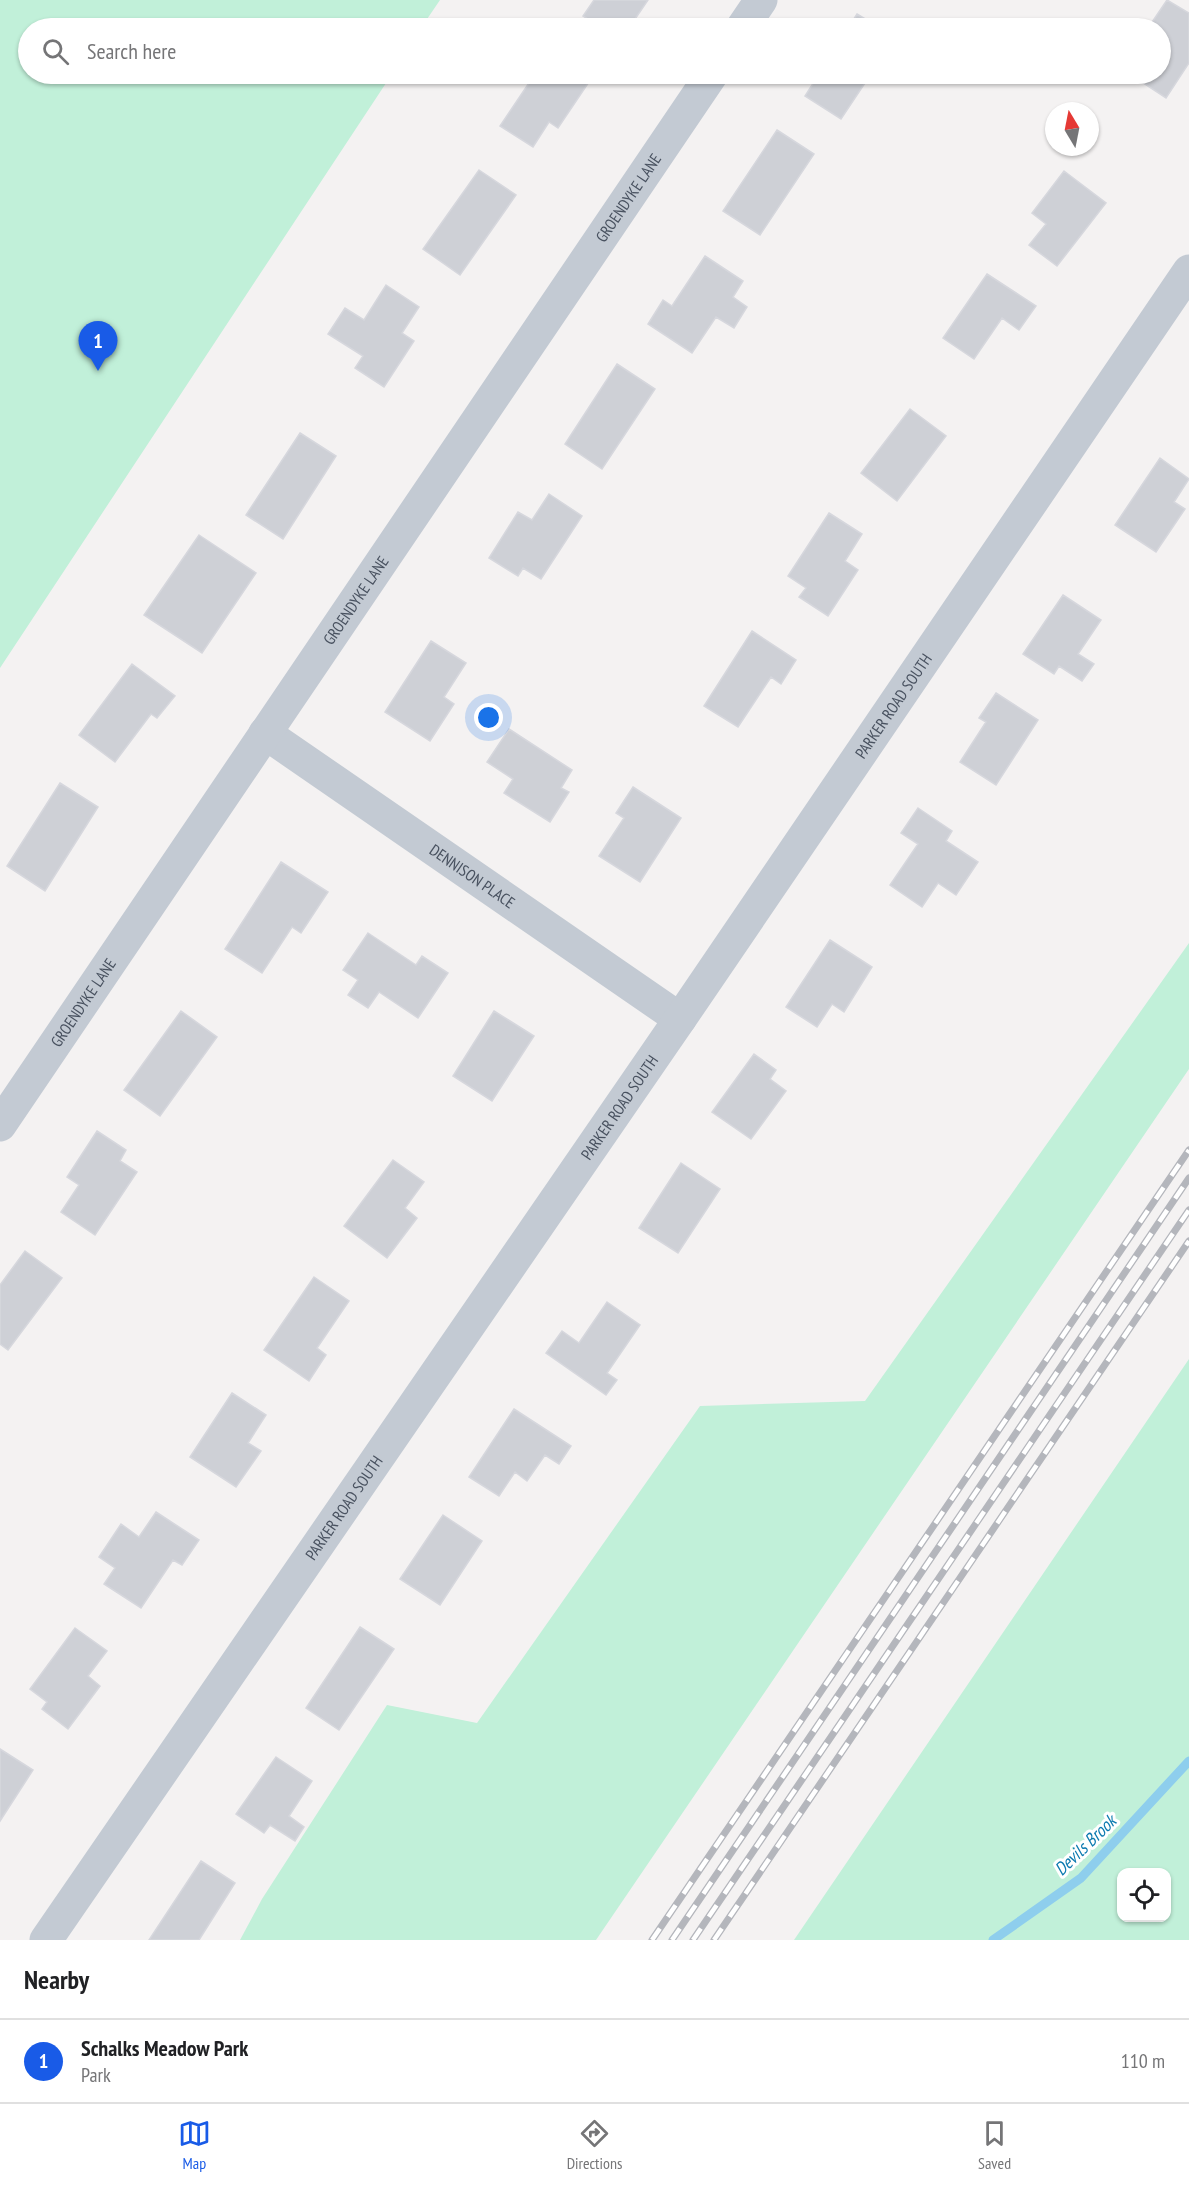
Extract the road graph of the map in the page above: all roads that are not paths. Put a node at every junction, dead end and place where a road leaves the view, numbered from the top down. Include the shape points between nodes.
1 (761, 0) edge
2 (749, 18) edge
3 (705, 84) edge
4 (1189, 271) edge
5 (265, 733) junction
6 (680, 1019) junction
7 (0, 1125) edge
8 (46, 1940) edge

1 - 2 street
3 - 5 street, GROENDYKE LANE
4 - 6 street, PARKER ROAD SOUTH
5 - 6 street, DENNISON PLACE
5 - 7 street, GROENDYKE LANE
6 - 8 street, PARKER ROAD SOUTH

